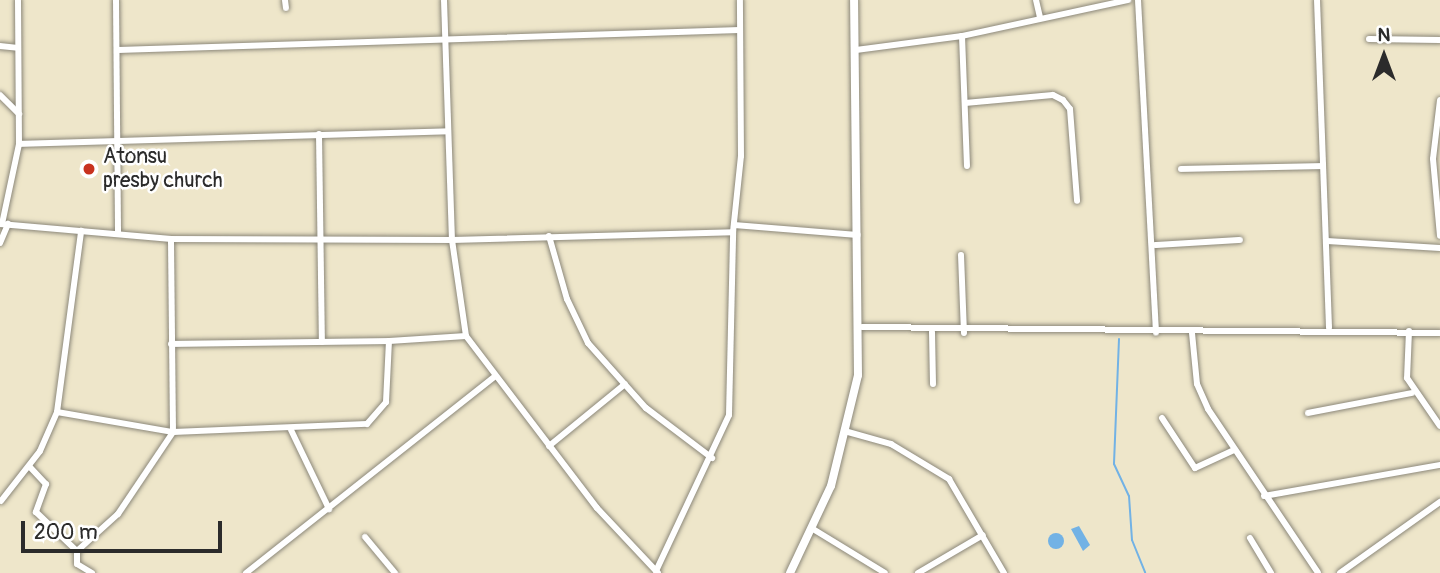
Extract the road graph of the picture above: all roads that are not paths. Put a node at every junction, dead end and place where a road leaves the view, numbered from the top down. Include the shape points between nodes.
1 (18, 0) edge
2 (116, 0) edge
3 (444, 0) edge
4 (740, 0) edge
5 (854, 0) edge
6 (1036, 0) edge
7 (1128, 0) edge
8 (1138, 0) edge
9 (1317, 0) edge
10 (1040, 18) junction
11 (740, 30) junction
12 (962, 36) junction
13 (1369, 39) dead end
14 (443, 40) junction
15 (1440, 40) edge
16 (0, 46) edge
17 (18, 48) junction
18 (118, 50) junction
19 (856, 50) junction
20 (0, 95) edge
21 (1440, 100) edge
22 (965, 103) junction
23 (19, 114) junction
24 (447, 131) junction
25 (319, 134) junction
26 (19, 144) junction
27 (120, 144) junction
28 (967, 166) dead end
29 (1322, 166) junction
30 (1181, 169) dead end
31 (1077, 201) dead end
32 (3, 224) edge
33 (734, 229) junction
34 (81, 230) junction
35 (118, 233) junction
36 (859, 235) junction
37 (549, 236) junction
38 (1440, 236) edge
39 (320, 237) junction
40 (172, 239) junction
41 (452, 240) junction
42 (1240, 240) dead end
43 (1327, 241) junction
44 (0, 243) edge
45 (1155, 245) junction
46 (1440, 248) edge
47 (961, 255) dead end
48 (862, 327) junction
49 (1329, 328) junction
50 (1409, 331) junction
51 (932, 332) junction
52 (1192, 332) junction
53 (964, 333) junction
54 (1156, 333) junction
55 (1440, 333) edge
56 (466, 336) junction
57 (389, 341) junction
58 (321, 342) junction
59 (171, 344) junction
60 (495, 376) junction
61 (625, 384) junction
62 (933, 384) dead end
63 (1412, 393) junction
64 (57, 412) junction
65 (1308, 413) dead end
66 (1161, 418) dead end
67 (1440, 426) edge
68 (291, 430) junction
69 (173, 432) junction
70 (848, 432) junction
71 (549, 446) junction
72 (1234, 450) junction
73 (712, 458) junction
74 (1440, 465) edge
75 (29, 466) junction
76 (1264, 496) junction
77 (0, 502) edge
78 (1440, 502) edge
79 (329, 509) junction
80 (813, 529) junction
81 (984, 535) junction
82 (365, 537) dead end
83 (1250, 538) dead end
84 (77, 551) junction
85 (1313, 571) edge
86 (657, 572) edge
87 (92, 573) edge
88 (246, 573) edge
89 (395, 573) edge
90 (790, 573) edge
91 (885, 573) edge
92 (918, 573) edge
93 (1004, 573) edge
94 (1271, 573) edge
95 (1340, 573) edge

1 - 17 street
2 - 18 street
3 - 14 street
4 - 11 street
5 - 19 street
6 - 10 street
7 - 10 street
8 - 45 street
9 - 29 street
10 - 12 street
11 - 14 street
11 - 33 street
12 - 19 street
12 - 22 street
13 - 15 street
14 - 18 street
14 - 24 street
16 - 17 street
17 - 23 street
18 - 27 street
19 - 36 street
20 - 23 street
21 - 38 street via 1433,159
22 - 28 street
22 - 31 street via 1063,100 1070,109
23 - 26 street
24 - 25 street
24 - 41 street
25 - 27 street
25 - 39 street
26 - 27 street
26 - 32 street
27 - 35 street
29 - 30 street
29 - 43 street
32 - 34 street
32 - 44 street
33 - 36 street
33 - 37 street
33 - 73 street via 733,392
34 - 35 street
34 - 64 street
35 - 40 street
36 - 48 street
37 - 41 street
37 - 61 street via 575,320
39 - 40 street
39 - 41 street
39 - 58 street
40 - 59 street
41 - 56 street
42 - 45 street
43 - 46 street
43 - 49 street
45 - 54 street
47 - 53 street
48 - 51 street
48 - 70 street
49 - 50 street
49 - 52 street
50 - 55 street
50 - 63 street
51 - 53 street
51 - 62 street
52 - 54 street
52 - 72 street via 1197,384
53 - 54 street
56 - 57 street
56 - 60 street
57 - 58 street
57 - 68 street via 388,392 375,420
58 - 59 street
59 - 69 street
60 - 71 street
60 - 79 street
61 - 71 street
61 - 73 street via 664,424
63 - 65 street
63 - 67 street
64 - 69 street
64 - 75 street
66 - 72 street via 1195,468
68 - 69 street
68 - 79 street
69 - 84 street via 118,514
70 - 80 street
70 - 81 street via 932,465
71 - 86 street
72 - 76 street
73 - 86 street
74 - 76 street
75 - 77 street
75 - 84 street via 46,484 36,512
76 - 85 street
78 - 95 street
79 - 88 street
80 - 90 street
80 - 91 street
81 - 92 street
81 - 93 street
82 - 89 street
83 - 94 street
84 - 87 street via 77,565

